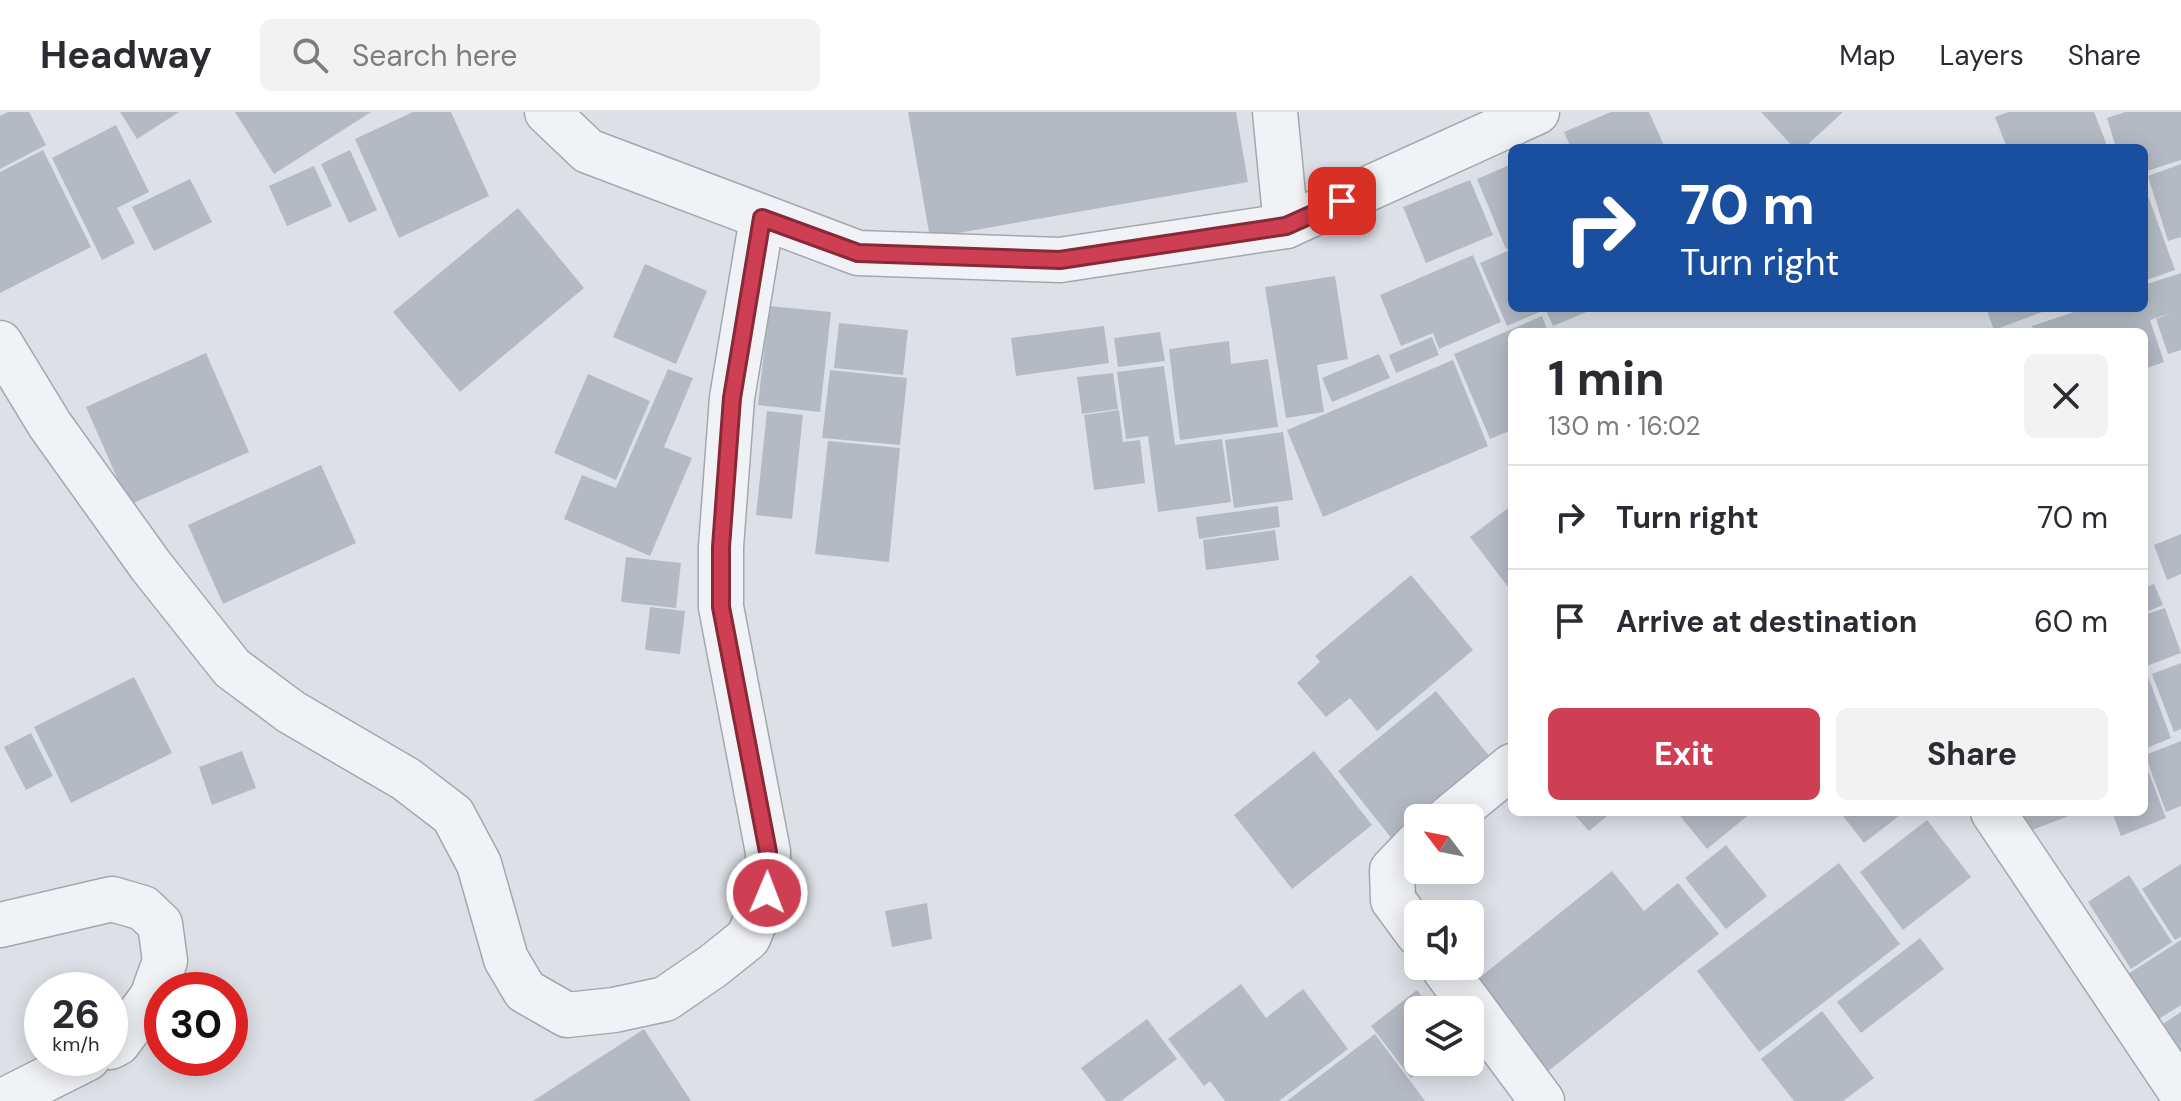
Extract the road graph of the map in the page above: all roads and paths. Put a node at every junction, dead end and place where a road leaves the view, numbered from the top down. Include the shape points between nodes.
1 (547, 112) edge
2 (1275, 112) edge
3 (1537, 112) edge
4 (762, 218) junction
5 (1286, 226) junction
6 (0, 343) edge
7 (1508, 769) edge
8 (1466, 804) edge
9 (1996, 816) edge
10 (1404, 858) edge
11 (1404, 915) edge
12 (0, 925) edge
13 (1452, 980) edge
14 (128, 1029) edge
15 (52, 1076) edge
16 (2181, 1092) edge
17 (3, 1101) edge
18 (1542, 1101) edge

1 - 4 street via 588,151
2 - 5 street
3 - 5 street
4 - 5 street via 858,253 1060,260
4 - 6 street via 732,398 721,607 768,852 767,893 748,938 713,966 665,999 614,1010 567,1015 525,991 506,959 479,864 453,815 232,668 50,425
7 - 8 street
9 - 16 street
10 - 11 street via 1392,870 1393,900
12 - 14 street via 112,899 143,908 160,924 165,961 152,997
13 - 18 street
15 - 17 street

